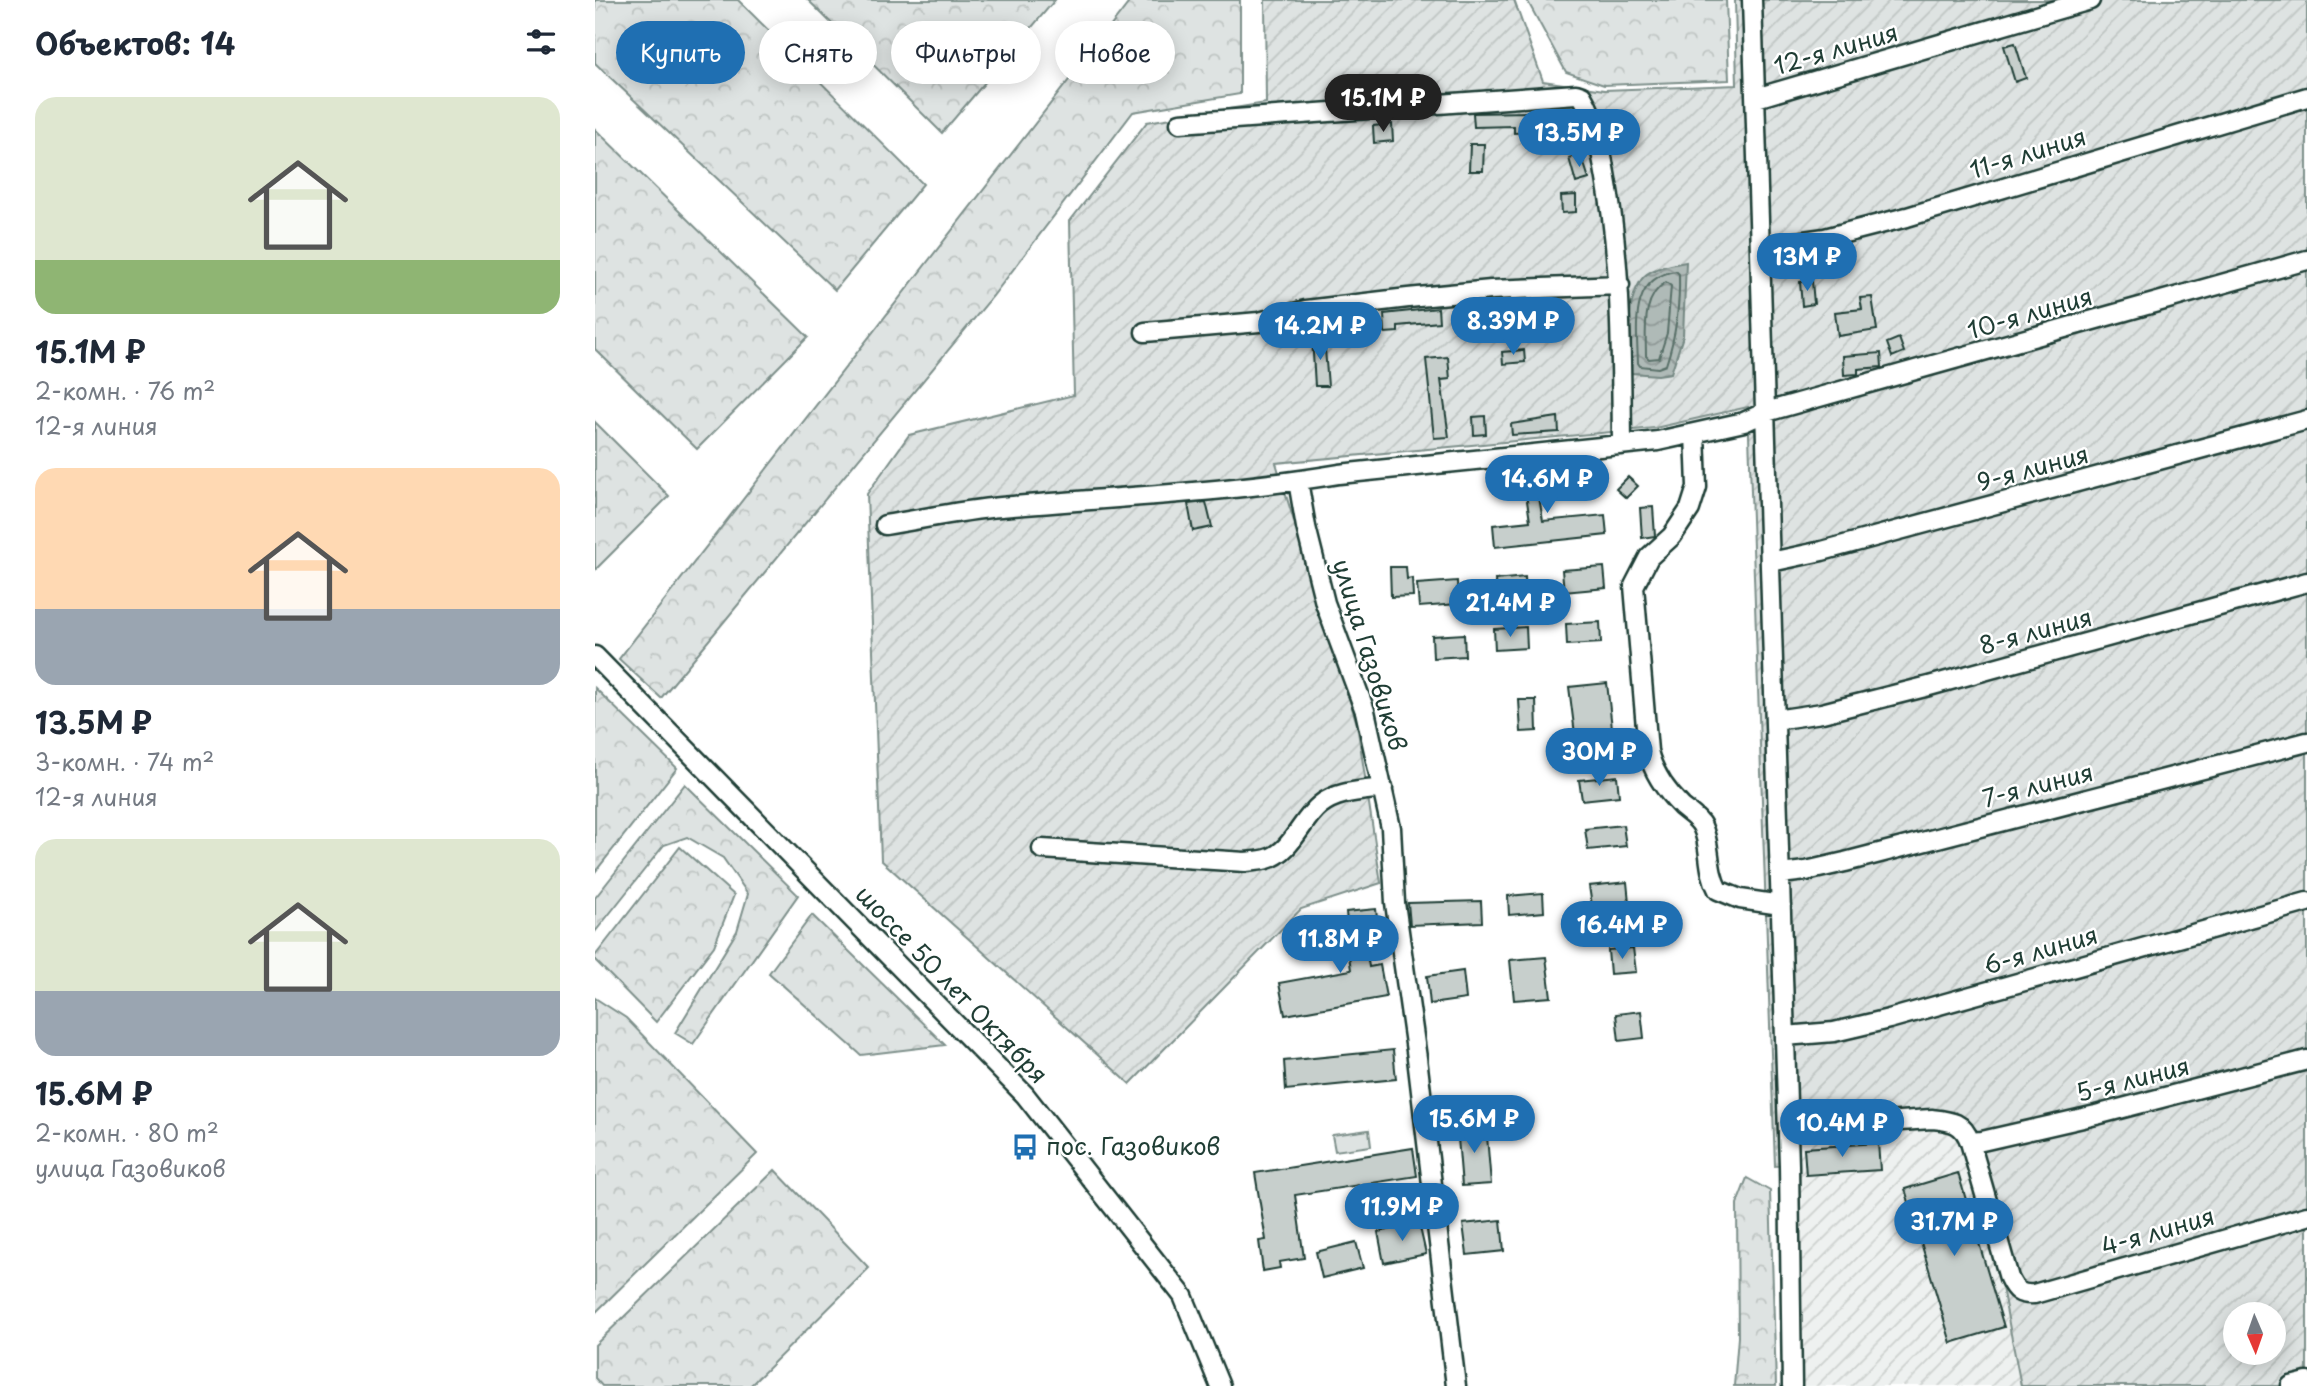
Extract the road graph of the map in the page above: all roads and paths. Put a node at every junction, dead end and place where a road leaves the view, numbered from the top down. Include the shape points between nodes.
1 (1752, 0) edge
2 (2090, 0) edge
3 (2307, 97) edge
4 (1756, 98) junction
5 (1180, 123) dead end
6 (1761, 247) junction
7 (2307, 260) edge
8 (1620, 285) junction
9 (1145, 332) dead end
10 (1766, 412) junction
11 (2307, 421) edge
12 (1695, 433) junction
13 (1622, 445) junction
14 (1298, 481) junction
15 (885, 525) dead end
16 (1770, 562) junction
17 (2307, 582) edge
18 (595, 656) edge
19 (1775, 720) junction
20 (2307, 742) edge
21 (1383, 788) junction
22 (1042, 849) dead end
23 (1780, 874) junction
24 (2307, 902) edge
25 (1781, 905) junction
26 (1785, 1036) junction
27 (2307, 1060) edge
28 (1788, 1128) junction
29 (1971, 1142) junction
30 (2307, 1216) edge
31 (2307, 1382) edge
32 (1220, 1386) edge
33 (1457, 1386) edge
34 (1792, 1386) edge
35 (2291, 1386) edge

1 - 4 street
2 - 4 street, 12-я линия
3 - 6 street, 11-я линия via 1907,217 1825,238
4 - 6 street
5 - 8 street via 1582,96 1597,131
6 - 10 street
7 - 10 street, 10-я линия
8 - 9 street via 1408,298 1306,310 1259,321
8 - 13 street
10 - 12 street, 10-я линия
10 - 16 street
11 - 16 street, 9-я линия
12 - 13 street, 10-я линия
12 - 25 street via 1697,487 1690,509 1672,536 1649,557 1634,586 1648,751 1656,774 1700,822 1718,890 1740,899
13 - 14 street, 10-я линия
14 - 15 street, 10-я линия via 998,507
14 - 21 street, улица Газовиков via 1325,603 1365,711
16 - 19 street
17 - 19 street, 8-я линия via 1929,686
18 - 32 street, шоссе 50 лет Октября via 1025,1095 1183,1296
19 - 23 street
20 - 23 street, 7-я линия via 1845,862
21 - 22 street via 1339,795 1322,803 1278,854 1267,860
21 - 33 street, улица Газовиков
23 - 25 street
24 - 26 street, 6-я линия via 1889,1019
25 - 26 street
26 - 28 street
27 - 29 street, 5-я линия via 2097,1115
28 - 29 street via 1932,1119 1962,1126
28 - 34 street
29 - 30 street, 4-я линия via 2009,1279 2023,1295
31 - 35 street

